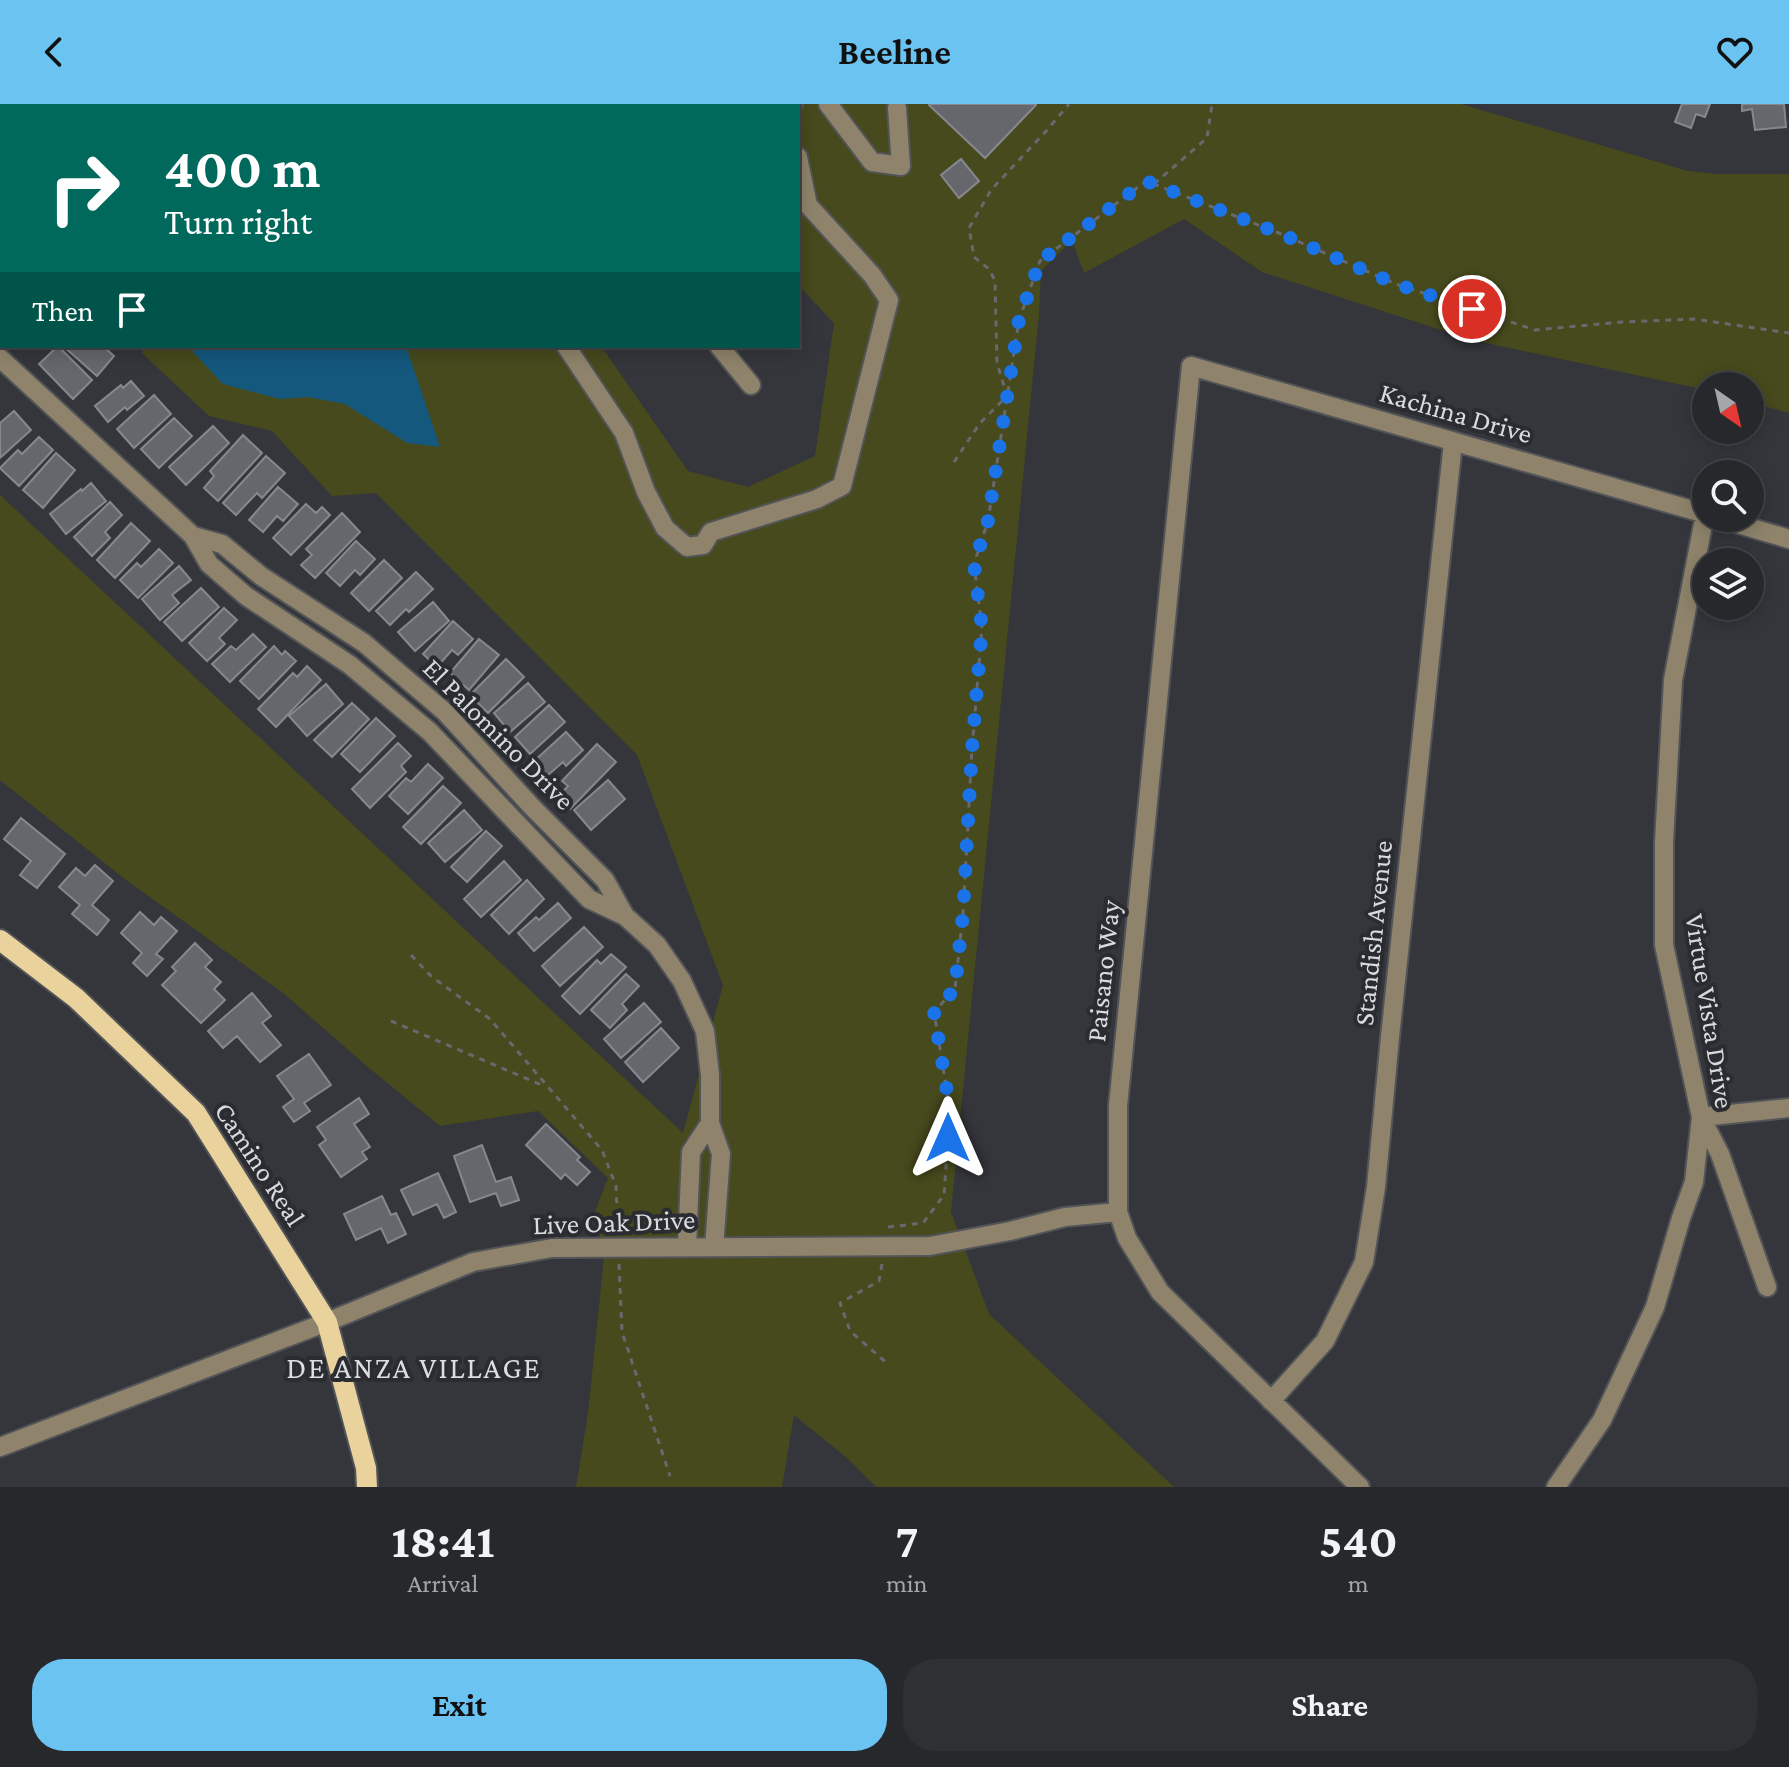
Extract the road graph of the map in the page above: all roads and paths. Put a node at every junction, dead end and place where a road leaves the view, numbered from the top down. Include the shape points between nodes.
1 (828, 104) edge
2 (1069, 104) edge
3 (1212, 104) edge
4 (897, 108) dead end
5 (800, 167) edge
6 (1154, 185) junction
7 (1789, 333) edge
8 (567, 348) edge
9 (721, 348) edge
10 (2, 360) edge
11 (1191, 366) joint
12 (751, 385) dead end
13 (1007, 396) junction
14 (1453, 442) junction
15 (954, 462) dead end
16 (1692, 510) edge
17 (1702, 532) edge
18 (1764, 532) edge
19 (193, 536) junction
20 (1789, 539) edge
21 (625, 916) junction
22 (0, 940) edge
23 (411, 955) dead end
24 (391, 1021) dead end
25 (548, 1087) junction
26 (1789, 1108) edge
27 (1701, 1117) junction
28 (710, 1123) junction
29 (690, 1168) junction
30 (719, 1169) junction
31 (1118, 1212) junction
32 (886, 1246) junction
33 (687, 1247) junction
34 (714, 1247) junction
35 (619, 1248) junction
36 (1767, 1287) dead end
37 (327, 1322) junction
38 (889, 1365) dead end
39 (1271, 1401) junction
40 (0, 1447) edge
41 (670, 1476) dead end
42 (367, 1487) edge
43 (1360, 1487) edge
44 (1556, 1487) edge

1 - 4 street via 872,162 901,166
2 - 13 path via 991,190 969,228 974,257 995,281 997,363
3 - 6 path via 1207,138
5 - 8 street via 808,205 889,300 842,486 711,532 703,545 687,547 665,528 624,433
6 - 7 path via 1396,284 1535,330 1694,319
6 - 13 path via 1146,181 1040,261 1019,320
9 - 12 street
10 - 19 street, El Palomino Drive
11 - 14 street, Kachina Drive
11 - 31 street, Paisano Way via 1118,1106
13 - 15 path via 980,423
13 - 32 path via 988,521 974,564 982,628 955,989 934,1012 950,1110 944,1195 923,1223 881,1228
14 - 16 street, Kachina Drive
14 - 39 street, Standish Avenue via 1364,1262 1325,1341
17 - 27 street, Virtue Vista Drive via 1673,680 1664,842 1664,945
18 - 20 street
19 - 21 street, El Palomino Drive via 209,564 246,596 350,665 430,732 589,899
19 - 21 street, El Palomino Drive via 222,544 364,643 445,712 605,880
21 - 28 street, El Palomino Drive via 657,945 682,981 705,1031
22 - 37 main road, Camino Real via 76,998 196,1113
23 - 25 path via 490,1019
24 - 25 path
25 - 35 path via 602,1150 616,1186
26 - 27 street
27 - 36 street via 1720,1154
27 - 44 street, Virtue Vista Drive via 1694,1182 1655,1307 1602,1420
28 - 29 street, El Palomino Drive via 691,1152
28 - 30 street, El Palomino Drive via 721,1154
29 - 30 street
29 - 33 street, El Palomino Drive
30 - 34 street, El Palomino Drive
31 - 32 street, Live Oak Drive via 1065,1217 930,1246
31 - 39 street, Paisano Way via 1127,1238 1160,1292
32 - 34 street, Live Oak Drive
32 - 38 path via 879,1281 840,1303 850,1331
33 - 34 street, Live Oak Drive
33 - 35 street, Live Oak Drive
35 - 37 street, Live Oak Drive via 552,1248 473,1262
35 - 41 path via 622,1332
37 - 40 street, Live Oak Drive
37 - 42 main road, Camino Real
39 - 43 street, Paisano Way

